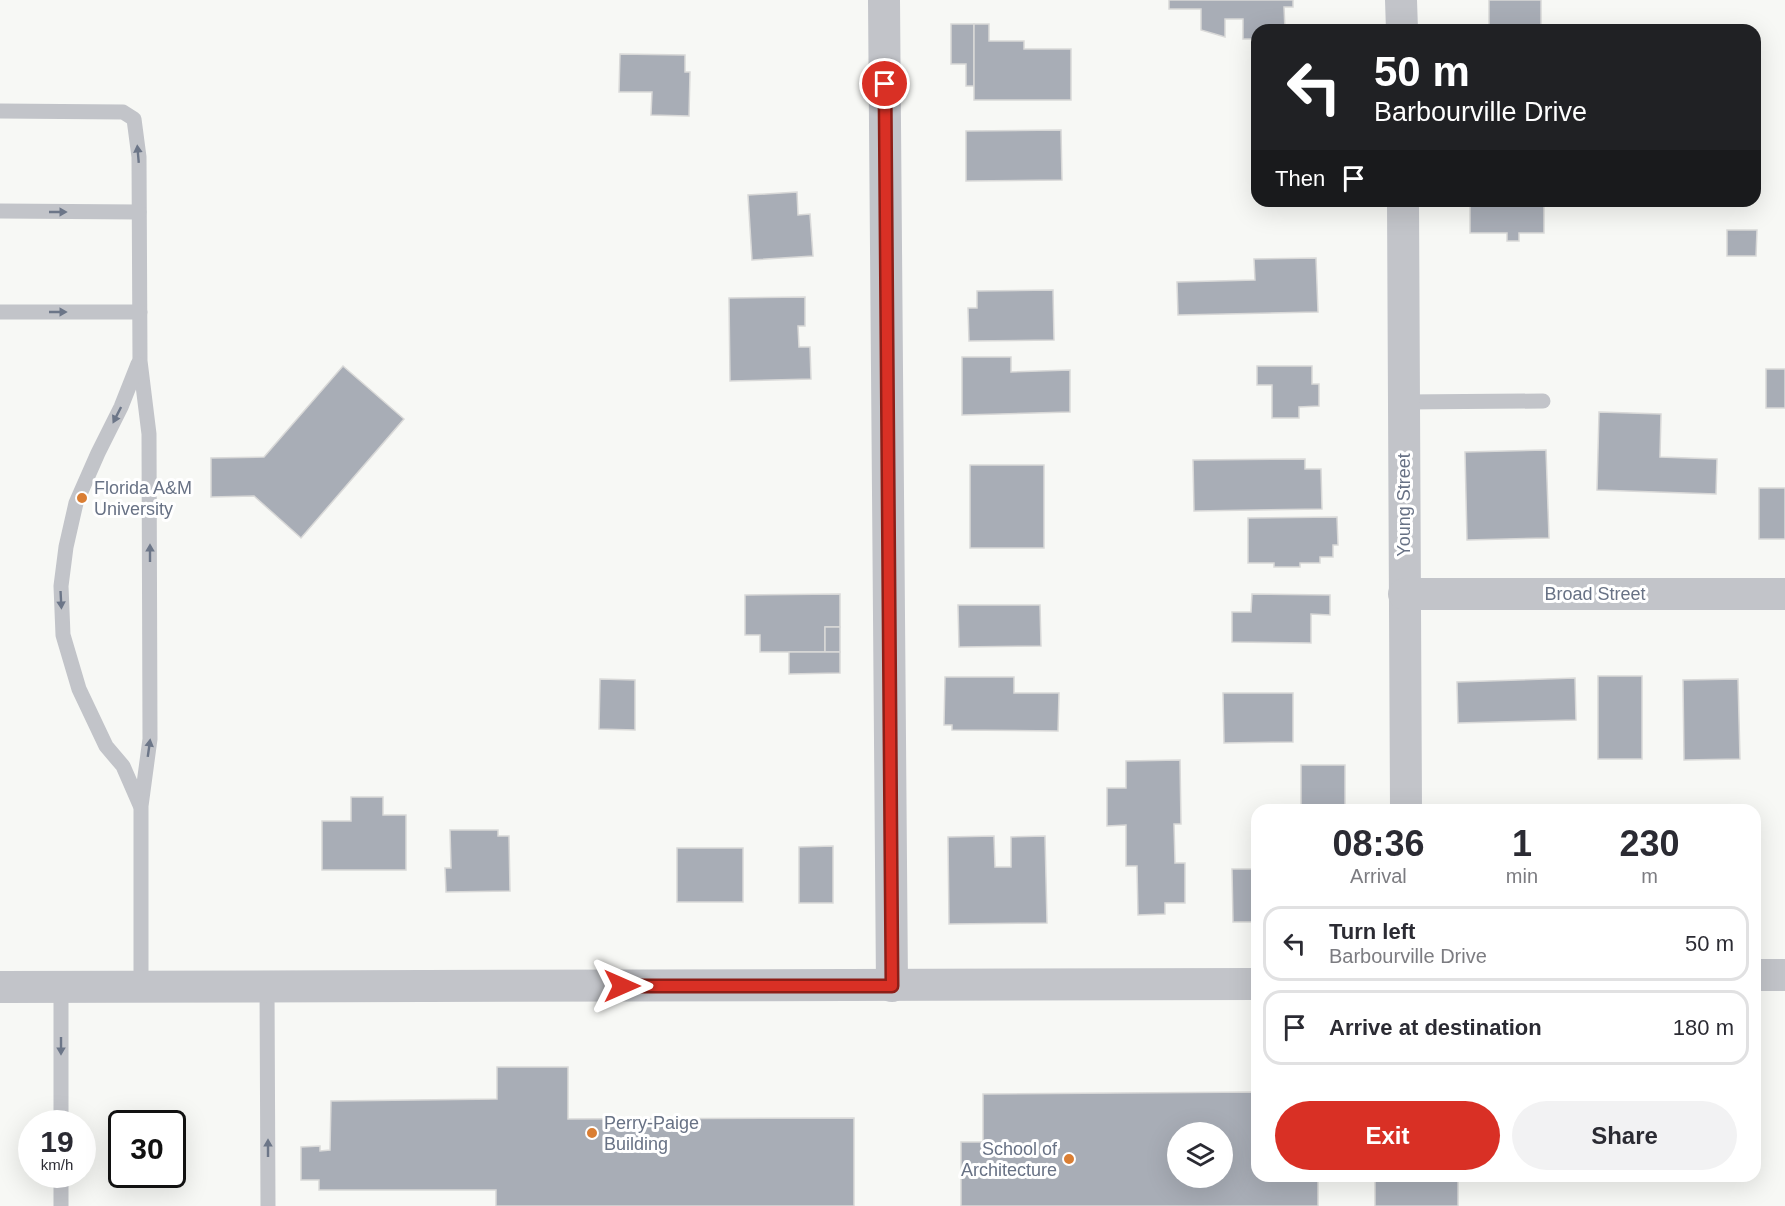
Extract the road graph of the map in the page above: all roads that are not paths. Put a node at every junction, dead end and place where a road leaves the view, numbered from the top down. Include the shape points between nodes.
1 (884, 0) edge
2 (1401, 0) edge
3 (1402, 24) edge
4 (0, 111) edge
5 (1403, 207) edge
6 (0, 211) edge
7 (139, 212) junction
8 (0, 312) edge
9 (140, 312) junction
10 (140, 361) junction
11 (1543, 401) dead end
12 (1404, 402) junction
13 (1404, 594) junction
14 (1785, 594) edge
15 (1406, 804) edge
16 (141, 806) junction
17 (1761, 975) edge
18 (1785, 975) edge
19 (1251, 984) edge
20 (892, 986) junction
21 (0, 987) edge
22 (61, 987) junction
23 (141, 987) junction
24 (267, 987) junction
25 (61, 1110) edge
26 (61, 1188) edge
27 (61, 1206) edge
28 (268, 1206) edge

1 - 20 street
2 - 3 street
7 -> 4 lane via 134,119 123,112
5 - 12 street, Young Street
6 -> 7 lane
7 - 9 lane
8 -> 9 lane
9 - 10 lane
16 -> 10 lane via 150,739 150,704 149,434
10 -> 16 lane via 76,503 61,586 63,635 79,689
11 - 12 lane
12 - 13 street, Young Street
13 - 14 street, Broad Street
13 - 15 street, Young Street
16 - 23 lane
17 - 18 street
19 - 20 street
20 - 24 street
21 - 22 street
22 - 23 street
22 -> 25 lane
23 - 24 street
28 -> 24 lane
26 - 27 lane

